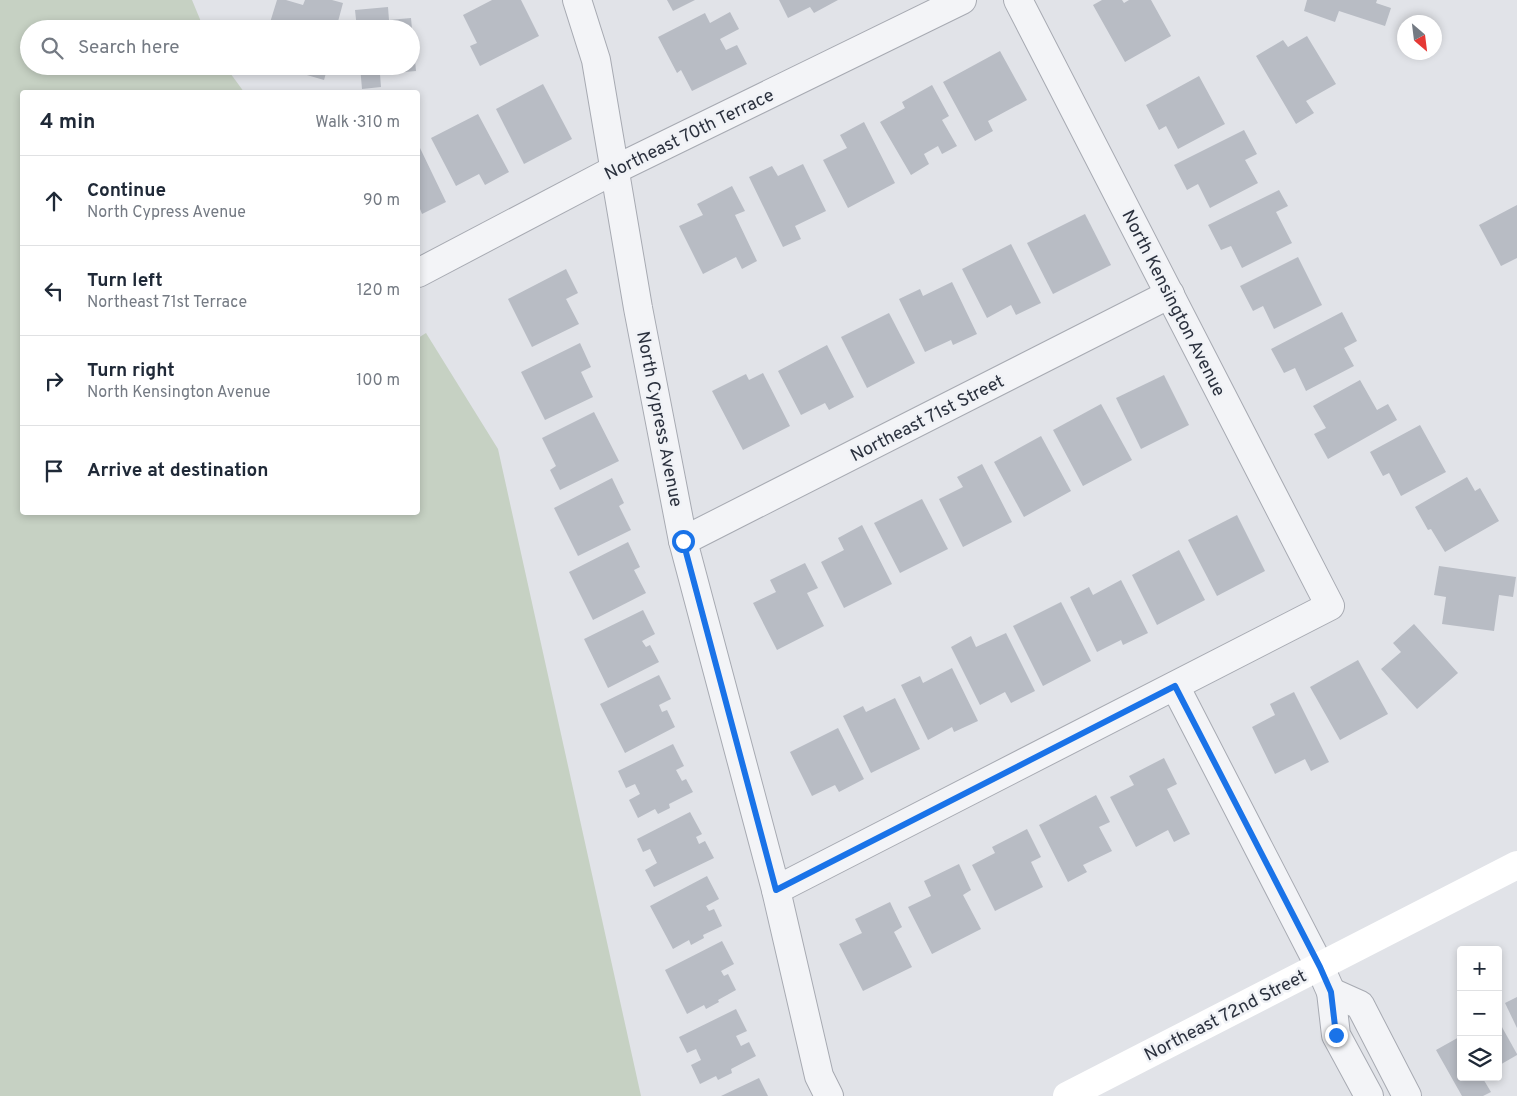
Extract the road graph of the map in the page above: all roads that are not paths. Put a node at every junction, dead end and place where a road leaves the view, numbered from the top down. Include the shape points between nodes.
1 (577, 0) edge
2 (962, 0) edge
3 (1018, 0) edge
4 (614, 170) junction
5 (420, 272) edge
6 (1170, 294) junction
7 (683, 541) junction
8 (1175, 686) junction
9 (1517, 865) edge
10 (776, 890) junction
11 (1320, 967) junction
12 (1331, 992) junction
13 (829, 1096) edge
14 (1067, 1096) edge
15 (1369, 1096) edge
16 (1407, 1096) edge

1 - 4 street, North Cypress Avenue via 596,60
2 - 4 street, Northeast 70th Terrace
3 - 6 street, North Kensington Avenue
4 - 5 street, Northeast 70th Terrace
4 - 7 street, North Cypress Avenue
6 - 7 street, Northeast 71st Street
6 - 8 street, North Kensington Avenue via 1330,606
7 - 10 street, North Cypress Avenue
8 - 10 street
8 - 11 street
9 - 11 main road, Northeast 72nd Street
10 - 13 street, North Cypress Avenue via 819,1076
11 - 12 street
11 - 14 main road, Northeast 72nd Street
12 - 15 street via 1336,1035
12 - 16 street via 1360,1006

